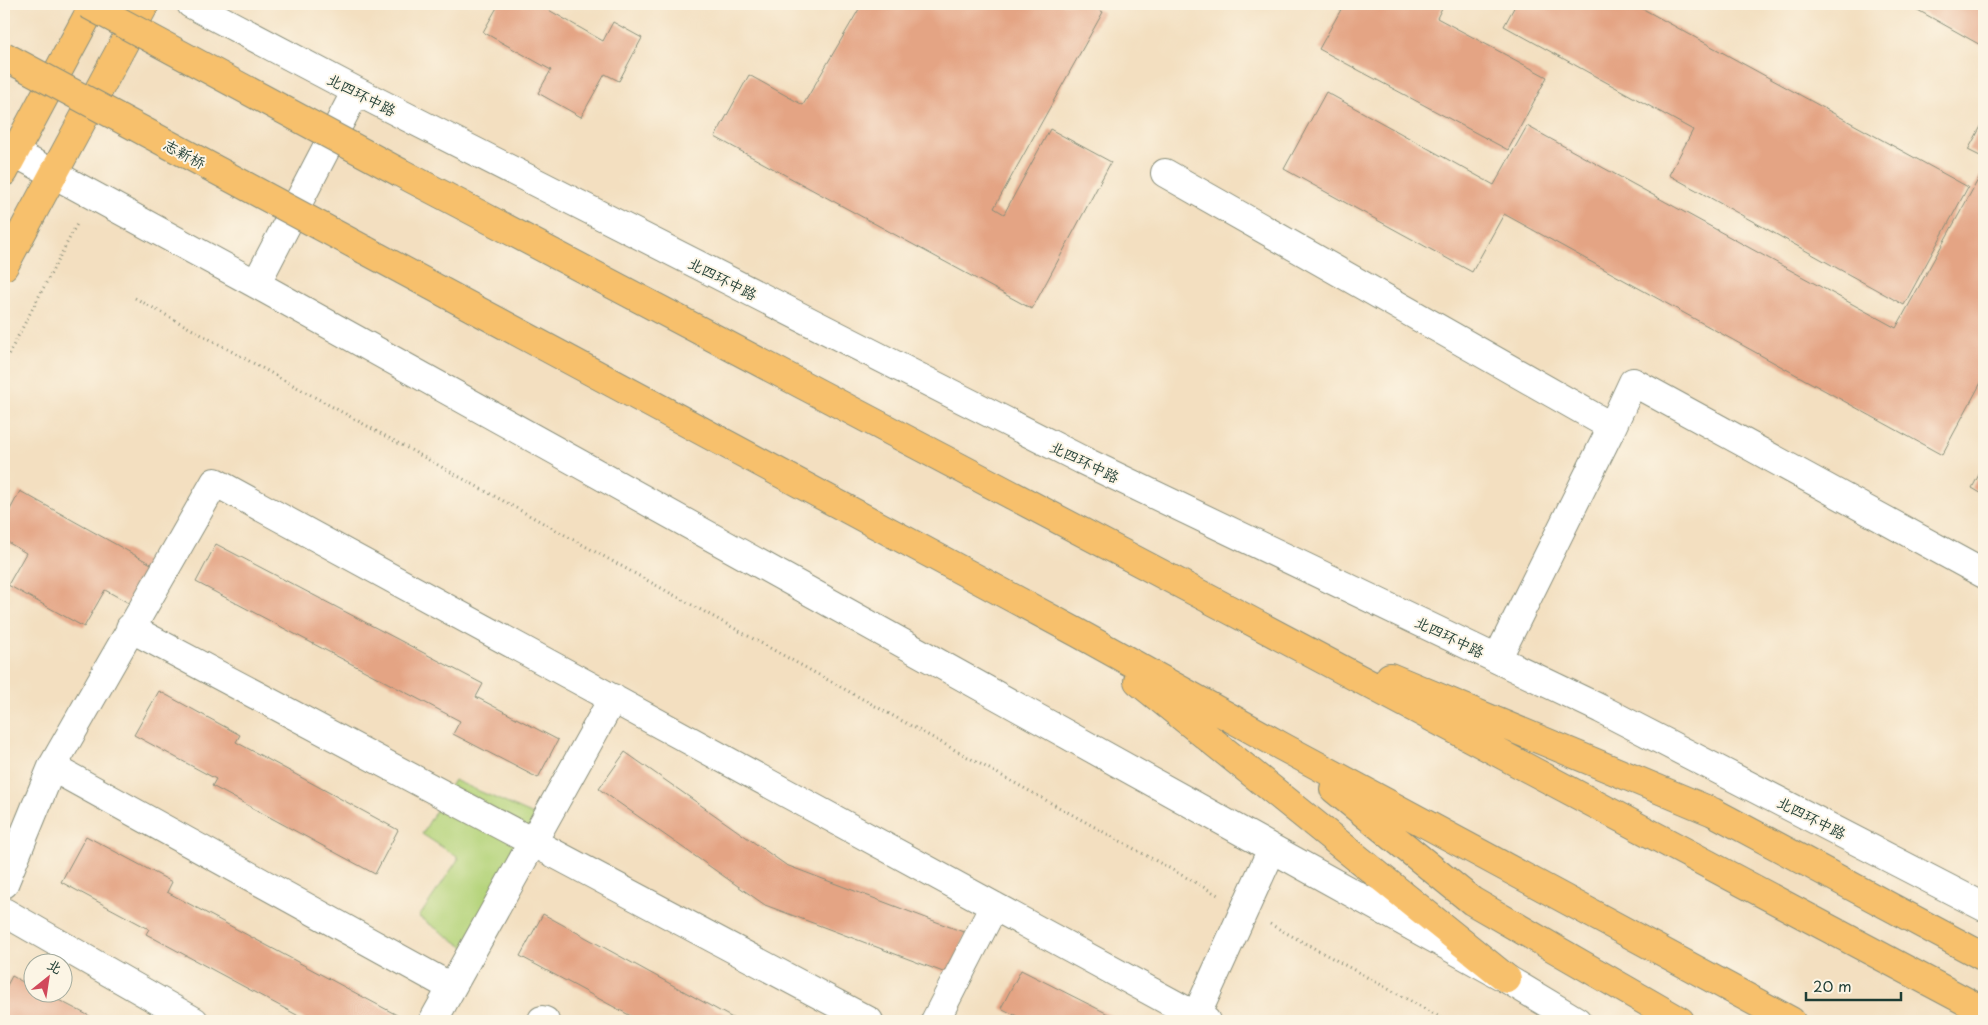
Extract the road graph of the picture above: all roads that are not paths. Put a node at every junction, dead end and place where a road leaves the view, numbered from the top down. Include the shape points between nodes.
1 (88, 4) edge
2 (94, 4) edge
3 (145, 4) edge
4 (191, 4) edge
5 (4, 56) edge
6 (356, 91) junction
7 (7, 157) edge
8 (1165, 173) dead end
9 (52, 174) junction
10 (4, 266) edge
11 (256, 284) junction
12 (1612, 427) junction
13 (1984, 574) edge
14 (1232, 611) junction
15 (130, 628) junction
16 (1078, 633) junction
17 (1497, 659) junction
18 (613, 698) junction
19 (1283, 747) junction
20 (52, 767) junction
21 (532, 842) junction
22 (1272, 849) junction
23 (4, 884) edge
24 (994, 906) junction
25 (1984, 906) edge
26 (4, 912) edge
27 (1984, 956) edge
28 (1507, 979) junction
29 (451, 988) junction
30 (1984, 1011) edge
31 (1201, 1019) edge
32 (194, 1021) edge
33 (433, 1021) edge
34 (869, 1021) edge
35 (935, 1021) edge
36 (1577, 1021) edge
37 (1680, 1021) edge
38 (1791, 1021) edge

1 - 14 main road, bridge
2 - 7 main road
3 - 9 main road
4 - 6 street, 北四环中路
5 - 16 main road, 志新桥, bridge
6 - 11 street
6 - 17 street, 北四环中路 via 1082,460
7 - 9 street
8 - 12 street
9 - 10 main road
9 - 11 street
11 - 22 street
12 - 13 street via 1633,382
12 - 17 street
14 - 27 main road via 1712,812
14 - 30 main road
15 - 18 street via 215,482
15 - 20 street
15 - 21 street
16 - 19 main road
16 - 28 main road
17 - 25 street, 北四环中路
18 - 21 street
18 - 24 street
19 - 37 main road via 1472,901
19 - 38 main road
20 - 23 street
20 - 29 street
21 - 29 street
21 - 34 street
22 - 28 street
22 - 31 street
24 - 31 street
24 - 35 street
26 - 32 street
28 - 36 street
29 - 33 street

